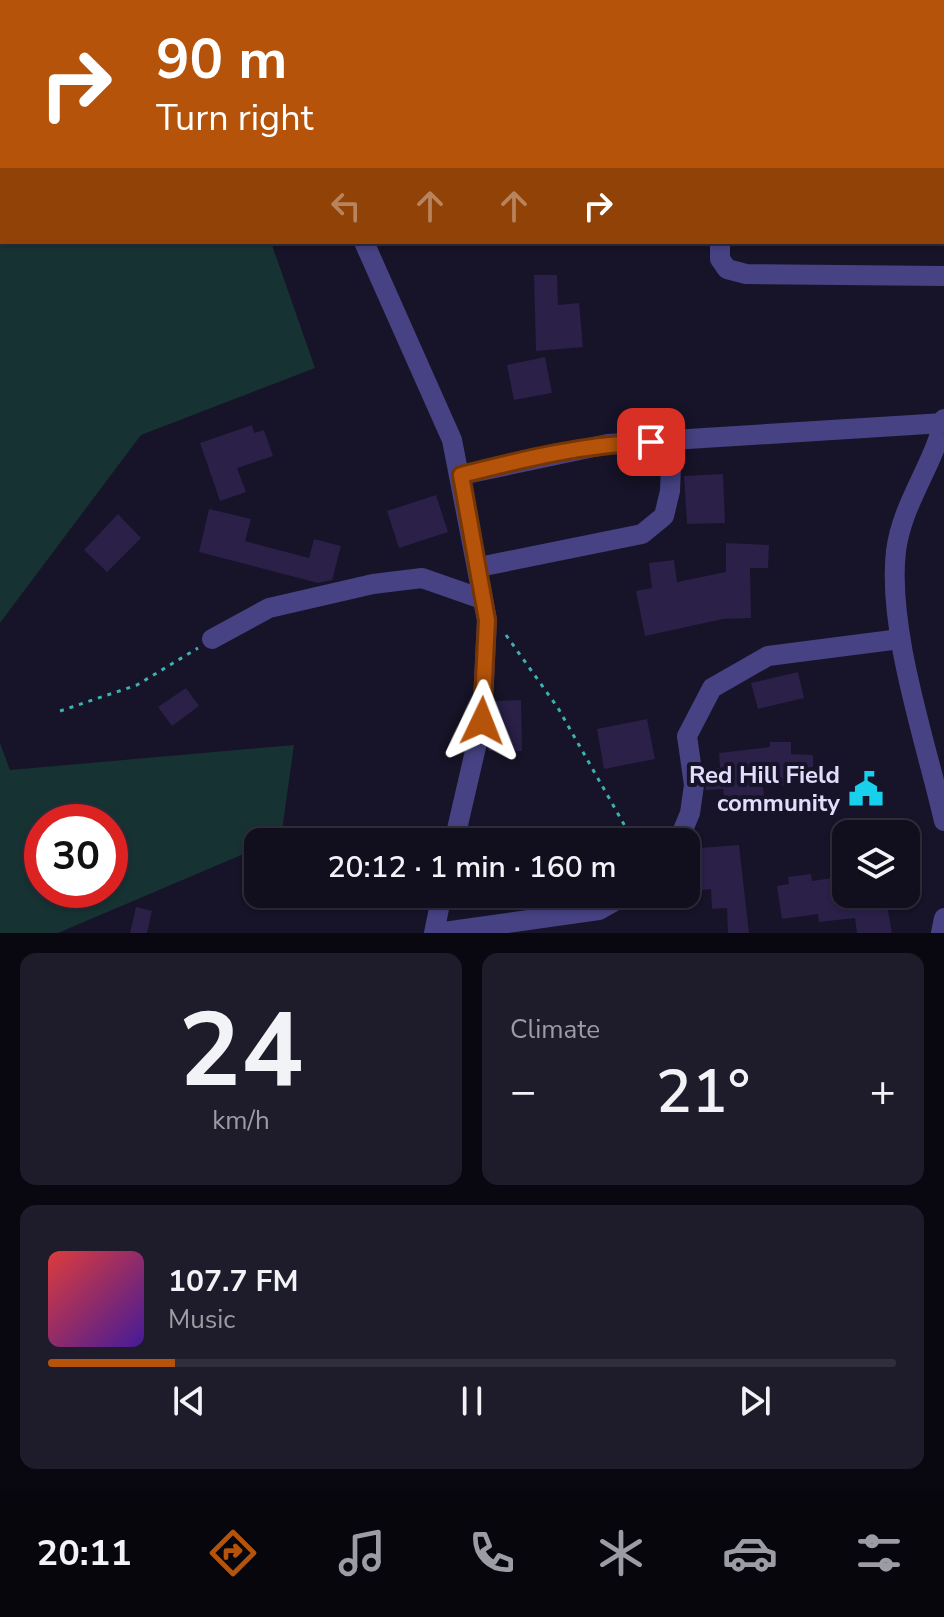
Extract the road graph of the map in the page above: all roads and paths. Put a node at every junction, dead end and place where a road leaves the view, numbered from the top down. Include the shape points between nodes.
1 (365, 244) edge
2 (720, 244) edge
3 (944, 276) edge
4 (944, 422) edge
5 (672, 441) junction
6 (461, 475) junction
7 (479, 567) junction
8 (482, 599) junction
9 (505, 633) dead end
10 (212, 639) joint
11 (900, 639) junction
12 (60, 711) dead end
13 (944, 821) edge
14 (457, 828) edge
15 (623, 828) edge
16 (684, 828) edge
17 (440, 908) edge
18 (602, 908) edge
19 (944, 922) edge
20 (436, 933) edge
21 (941, 933) edge

1 - 6 street via 452,440
2 - 3 street via 720,259 727,269 746,274
4 - 5 street
4 - 11 street via 909,500 896,552
5 - 6 street via 608,444
5 - 7 street via 664,516 642,534
6 - 7 street
7 - 8 street
8 - 10 street via 422,578 373,584 269,608
8 - 14 street via 487,620 482,721
9 - 15 path via 558,708
10 - 12 path via 137,685
11 - 13 street
11 - 16 street via 768,656 712,688 687,736 694,785
17 - 20 street
18 - 20 street
19 - 21 street

